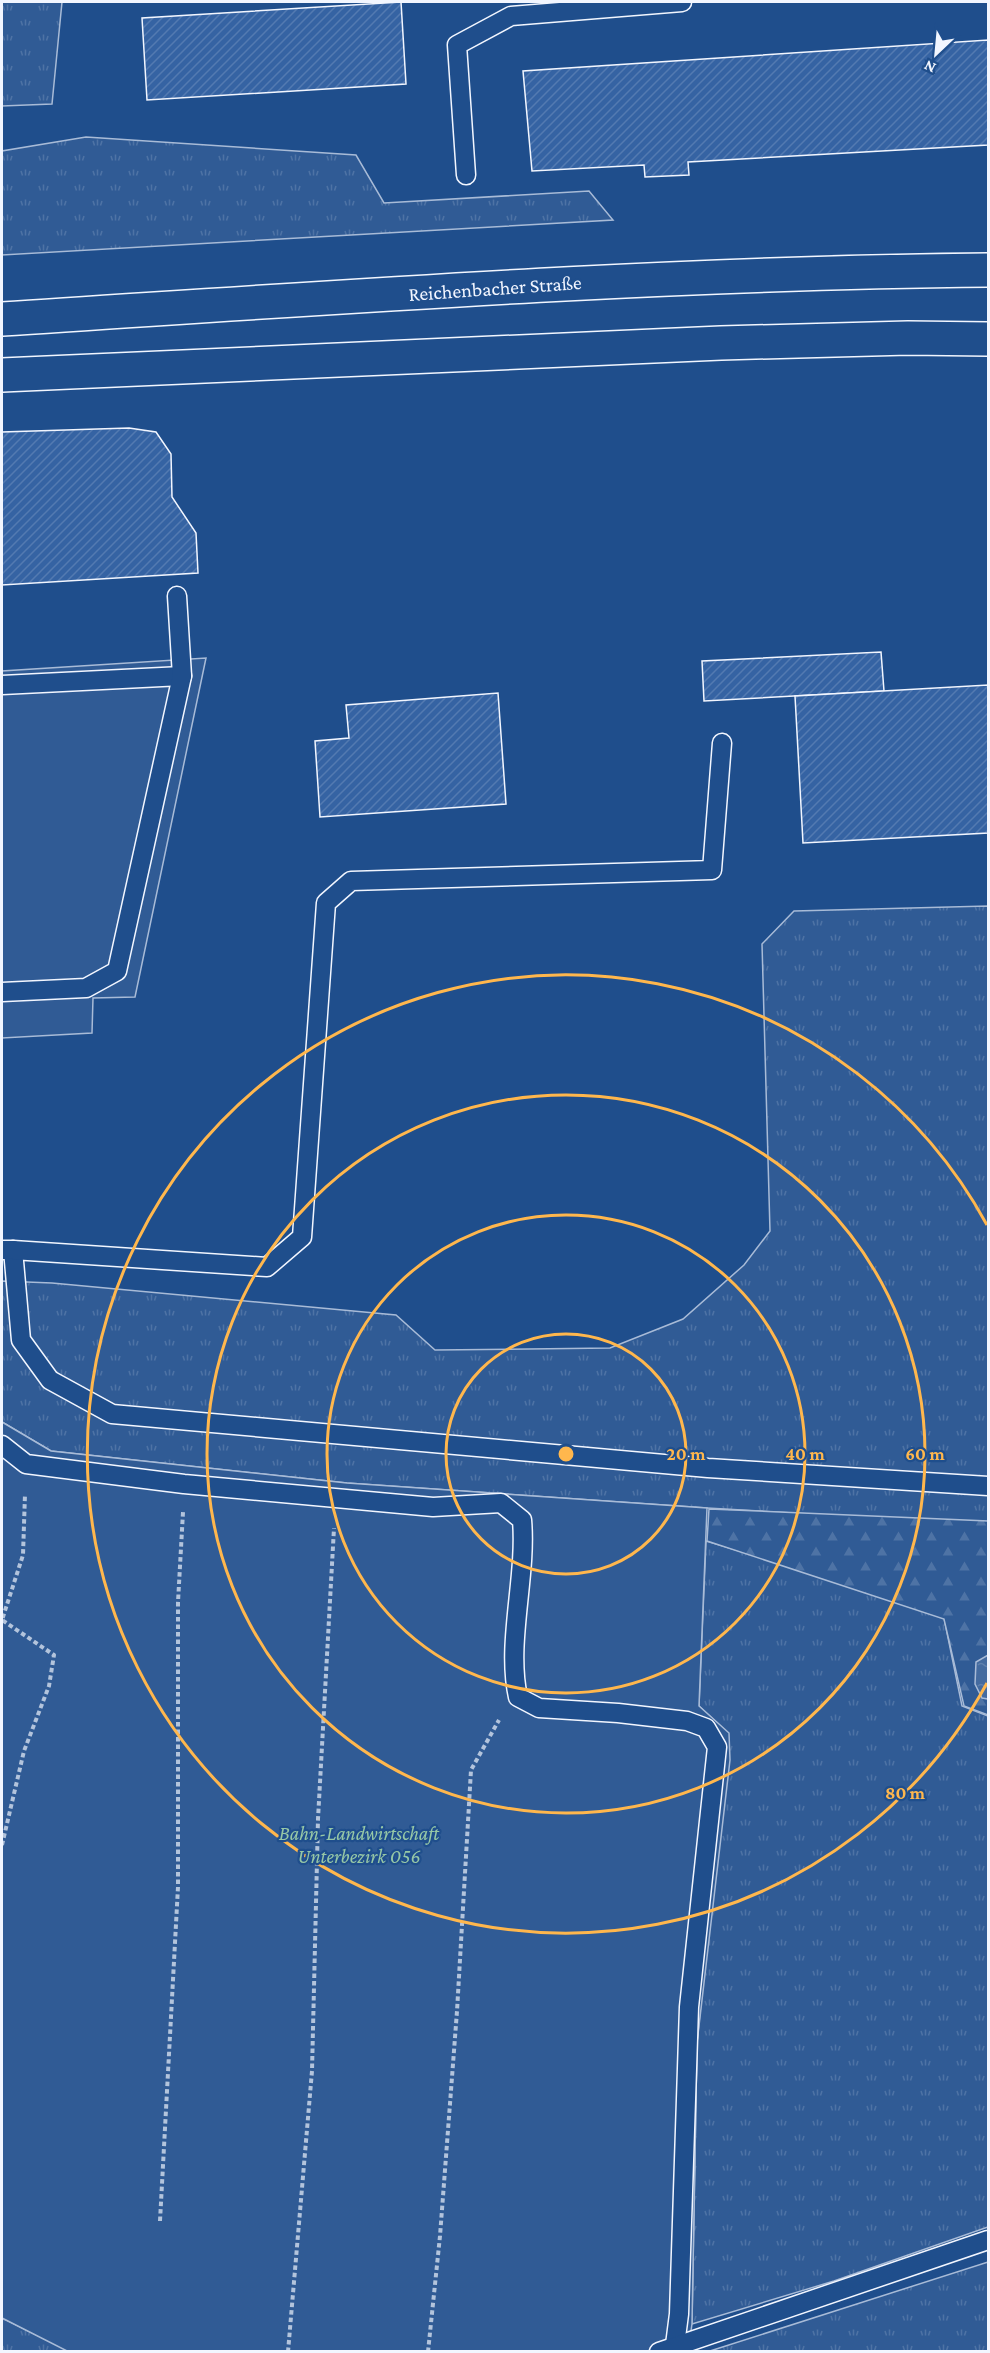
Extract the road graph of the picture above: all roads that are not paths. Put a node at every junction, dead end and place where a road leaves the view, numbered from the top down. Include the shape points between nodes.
1 (682, 2) edge
2 (466, 175) dead end
3 (988, 270) edge
4 (2, 319) edge
5 (988, 339) edge
6 (2, 375) edge
7 (177, 596) dead end
8 (182, 676) junction
9 (2, 685) edge
10 (722, 743) dead end
11 (2, 993) edge
12 (7, 1250) edge
13 (2, 1445) edge
14 (988, 1486) edge
15 (988, 2240) edge
16 (667, 2348) edge

1 - 2 lane via 511,16 457,45
3 - 4 main road, Reichenbacher Straße via 593,281
5 - 6 main road via 721,343
7 - 8 lane
8 - 9 lane
8 - 11 lane via 117,971 86,988
10 - 12 lane via 712,870 351,881 326,903 302,1237 267,1267
12 - 14 lane via 21,1340 50,1380 112,1414 708,1468
13 - 16 lane via 26,1464 184,1484 433,1507 501,1503 522,1520 524,1544 513,1675 518,1697 539,1708 687,1721 706,1728 717,1747 689,2007 679,2313
15 - 16 lane

